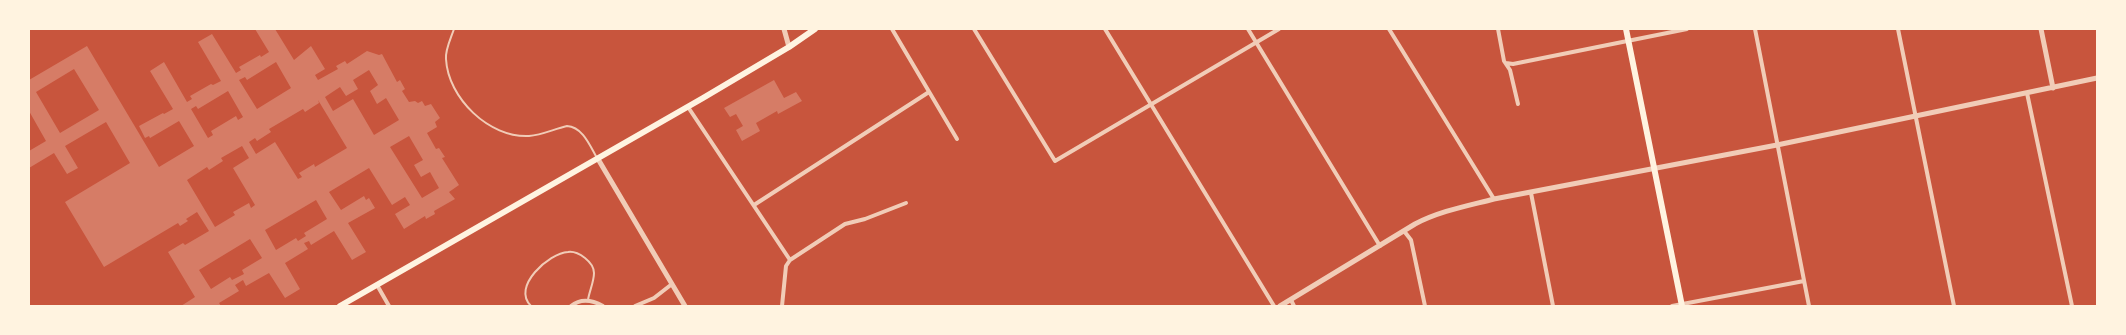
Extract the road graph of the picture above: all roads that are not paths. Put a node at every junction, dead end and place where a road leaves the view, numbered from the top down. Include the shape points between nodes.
1 (454, 29) edge
2 (784, 29) edge
3 (815, 29) edge
4 (892, 29) edge
5 (974, 29) edge
6 (1105, 29) edge
7 (1248, 29) edge
8 (1279, 29) edge
9 (1389, 29) edge
10 (1498, 29) edge
11 (1626, 29) edge
12 (1687, 29) edge
13 (1755, 29) edge
14 (1898, 29) edge
15 (2041, 29) edge
16 (1628, 41) junction
17 (1256, 42) junction
18 (789, 47) junction
19 (1506, 63) junction
20 (2097, 78) edge
21 (2053, 88) junction
22 (929, 92) junction
23 (2027, 93) junction
24 (1151, 104) junction
25 (1518, 104) dead end
26 (688, 107) junction
27 (1916, 115) junction
28 (957, 139) dead end
29 (1777, 145) junction
30 (598, 159) junction
31 (1654, 169) junction
32 (1531, 193) junction
33 (1494, 199) junction
34 (906, 203) dead end
35 (754, 205) junction
36 (1404, 231) junction
37 (1380, 246) junction
38 (790, 260) junction
39 (1804, 281) junction
40 (672, 284) junction
41 (377, 285) junction
42 (588, 300) junction
43 (1290, 300) junction
44 (1682, 305) edge
45 (340, 306) edge
46 (389, 306) edge
47 (530, 306) edge
48 (571, 306) edge
49 (603, 306) edge
50 (635, 306) edge
51 (685, 306) edge
52 (782, 306) edge
53 (1274, 306) edge
54 (1280, 306) edge
55 (1294, 306) edge
56 (1425, 306) edge
57 (1553, 306) edge
58 (1672, 306) edge
59 (1809, 306) edge
60 (1954, 306) edge
61 (2072, 306) edge

1 - 30 lane via 446,58 457,92 476,117 495,129 518,135 537,135 572,126 586,138
2 - 18 street
3 - 18 main road
4 - 22 street
5 - 24 street via 1055,161
6 - 24 street
7 - 17 street
8 - 17 street
9 - 33 street
10 - 19 street
11 - 16 main road
12 - 16 street
13 - 29 street
14 - 27 street
15 - 21 street
16 - 19 street via 1513,64
16 - 31 main road
17 - 24 street
17 - 37 street
18 - 26 main road
19 - 25 street
20 - 21 street
21 - 23 street
22 - 28 street
22 - 35 street
23 - 27 street
23 - 61 street
24 - 53 street
26 - 30 main road
26 - 35 street
27 - 29 street
27 - 60 street
29 - 31 street
29 - 39 street
30 - 40 street
30 - 41 main road
31 - 32 street
31 - 44 main road
32 - 33 street
32 - 57 street
33 - 36 street via 1432,216
34 - 38 street via 864,220 845,224
35 - 38 street
36 - 37 street
36 - 56 street via 1411,240
37 - 43 street
38 - 52 street via 786,266
39 - 44 street
39 - 59 street
40 - 50 street via 654,298
40 - 51 street
41 - 45 main road
41 - 46 street
42 - 47 lane via 594,274 593,267 578,254 568,252 543,264 534,272 528,281 525,297
42 - 48 street
42 - 49 street
43 - 54 street
43 - 55 street
44 - 58 street

